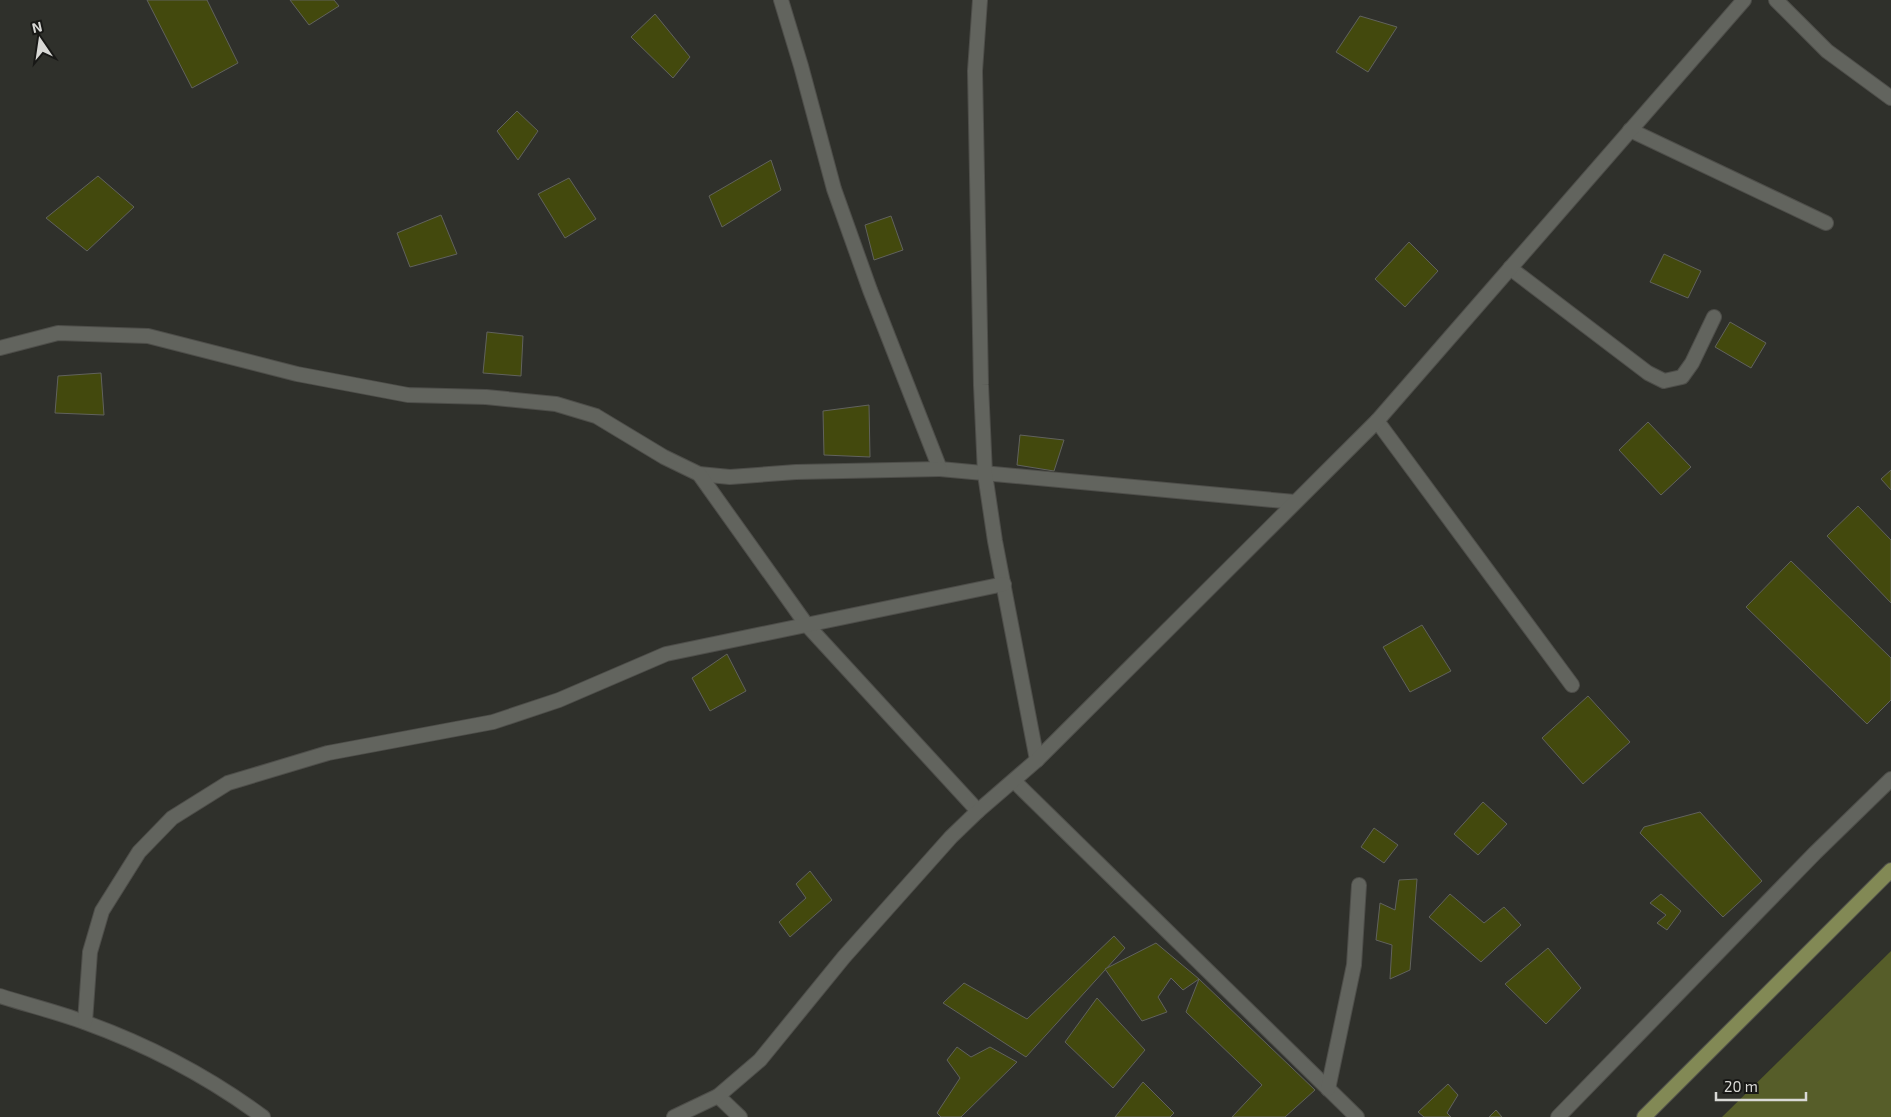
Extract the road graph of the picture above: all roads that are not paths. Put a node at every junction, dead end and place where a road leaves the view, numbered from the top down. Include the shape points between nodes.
1 (780, 0) edge
2 (980, 0) edge
3 (1744, 0) edge
4 (1776, 0) edge
5 (1891, 98) edge
6 (1630, 130) junction
7 (1826, 224) dead end
8 (1510, 268) junction
9 (1714, 317) dead end
10 (0, 348) edge
11 (1377, 421) junction
12 (940, 469) junction
13 (699, 474) junction
14 (985, 474) junction
15 (1295, 502) junction
16 (1004, 584) junction
17 (806, 624) junction
18 (1572, 684) dead end
19 (1037, 760) junction
20 (1891, 779) edge
21 (1014, 781) junction
22 (978, 810) junction
23 (1891, 870) edge
24 (1359, 885) dead end
25 (0, 996) edge
26 (85, 1022) junction
27 (1328, 1089) junction
28 (718, 1096) junction
29 (263, 1117) edge
30 (674, 1117) edge
31 (740, 1117) edge
32 (1357, 1117) edge
33 (1558, 1117) edge
34 (1644, 1117) edge

1 - 12 street via 834,189
2 - 14 street via 975,71
3 - 6 street
4 - 5 street via 1827,51
6 - 7 street
6 - 8 street
8 - 9 street via 1626,357 1664,381 1682,377
8 - 11 street
10 - 13 street via 58,334 148,336 297,374 408,395 486,397 556,404 596,416
11 - 15 street
11 - 18 street
12 - 13 street via 730,477
12 - 14 street
13 - 17 street
14 - 15 street
14 - 16 street
15 - 19 street
16 - 17 street
16 - 19 street
17 - 22 street
17 - 26 street via 666,654 559,700 493,722 328,753 228,783 172,818 139,852 102,912 90,952
19 - 21 street
20 - 33 street
21 - 22 street
21 - 27 street
22 - 28 street via 844,957 760,1060
23 - 34 main road
24 - 27 street via 1354,965
25 - 26 street
26 - 29 street via 160,1054 235,1096
27 - 32 street
28 - 30 street
28 - 31 street

